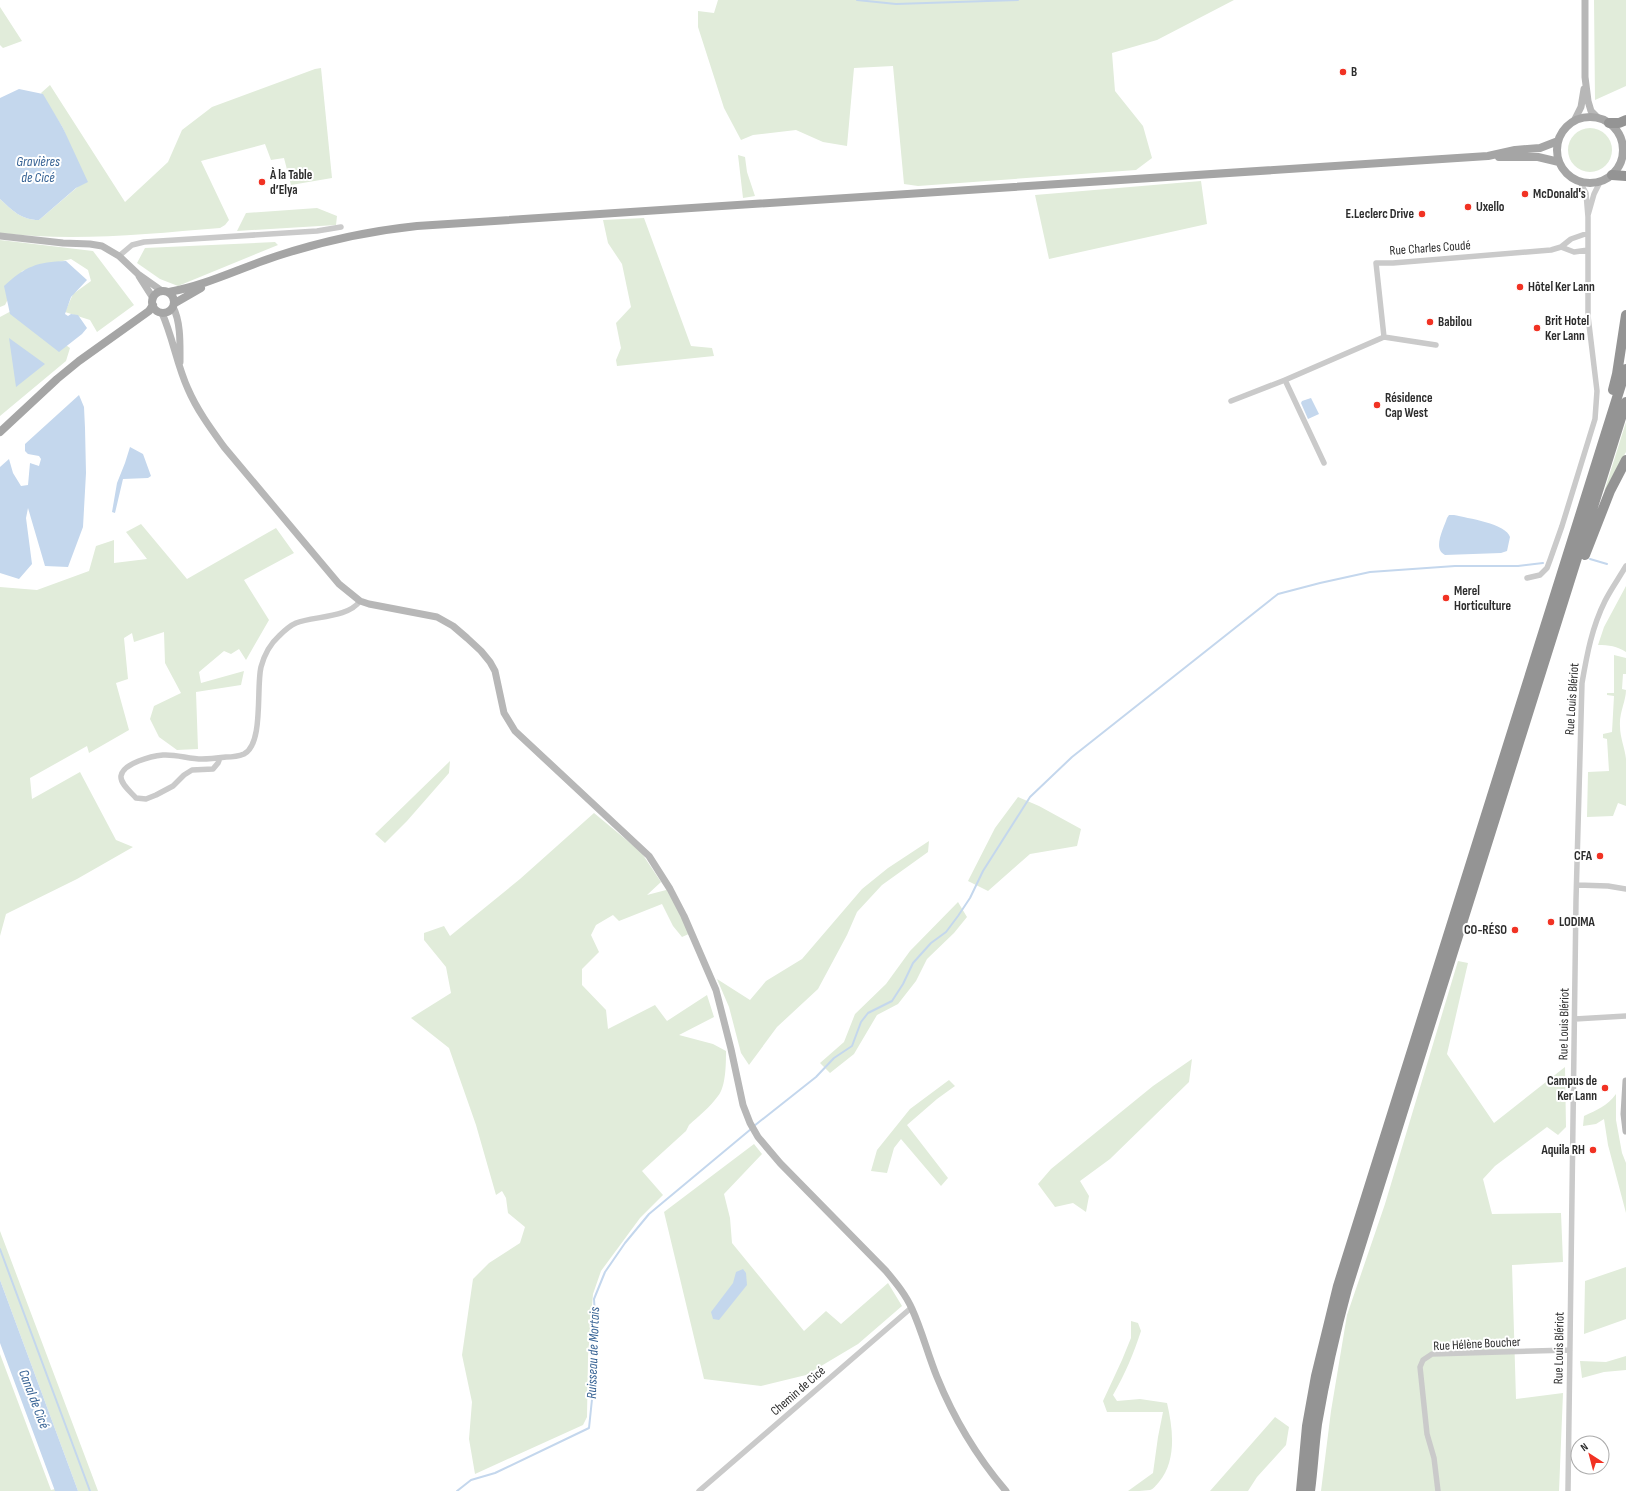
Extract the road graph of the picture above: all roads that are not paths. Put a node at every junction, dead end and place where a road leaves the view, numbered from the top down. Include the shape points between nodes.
1 (1584, 0) edge
2 (1585, 77) junction
3 (1597, 117) junction
4 (1626, 120) edge
5 (1574, 121) junction
6 (1610, 123) junction
7 (1558, 141) junction
8 (1624, 141) edge
9 (1488, 156) junction
10 (1559, 162) junction
11 (1623, 163) edge
12 (1612, 175) junction
13 (1626, 176) edge
14 (1580, 182) junction
15 (1600, 182) junction
16 (1588, 217) junction
17 (341, 227) dead end
18 (1588, 233) junction
19 (0, 236) edge
20 (1561, 247) junction
21 (1588, 250) junction
22 (119, 256) junction
23 (138, 274) junction
24 (217, 279) junction
25 (166, 292) junction
26 (153, 302) junction
27 (174, 305) junction
28 (160, 313) junction
29 (1626, 316) edge
30 (130, 326) junction
31 (1384, 338) junction
32 (1436, 345) dead end
33 (1626, 369) edge
34 (181, 370) junction
35 (1285, 380) junction
36 (1231, 401) dead end
37 (1626, 402) edge
38 (0, 432) edge
39 (1626, 460) edge
40 (1324, 463) dead end
41 (1626, 566) edge
42 (1527, 578) dead end
43 (360, 601) junction
44 (1546, 624) junction
45 (1548, 648) junction
46 (220, 758) junction
47 (1577, 885) junction
48 (1626, 889) edge
49 (1626, 1016) edge
50 (1575, 1019) junction
51 (1626, 1081) edge
52 (1626, 1131) edge
53 (911, 1308) junction
54 (1570, 1350) junction
55 (699, 1491) edge
56 (1006, 1491) edge
57 (1301, 1491) edge
58 (1310, 1491) edge
59 (1438, 1491) edge
60 (1568, 1491) edge

1 - 2 main road
2 - 3 main road via 1588,101
2 - 5 main road via 1581,106
3 - 5 main road
3 - 6 main road
4 - 6 highway
5 - 7 main road via 1566,127
6 - 8 main road
7 - 9 main road via 1540,148
7 - 10 main road
8 - 11 main road
9 - 10 main road via 1538,157
9 - 24 main road via 417,226 362,234 306,247
10 - 14 main road via 1568,174
11 - 12 main road
12 - 13 highway
12 - 15 main road
14 - 15 main road
14 - 16 street via 1586,193
15 - 16 street
16 - 18 street
17 - 22 street via 317,231 144,242 132,245
18 - 20 street, Rue Charles Coudé via 1571,239
18 - 21 street
19 - 22 main road via 102,246
20 - 21 street, Rue Charles Coudé via 1574,252
20 - 31 street, Rue Charles Coudé via 1551,250 1376,263
21 - 42 street via 1588,316 1597,391 1595,419 1550,560 1540,575
22 - 23 main road
23 - 25 main road
23 - 26 main road
24 - 25 main road via 186,289
24 - 27 main road
25 - 26 main road via 157,293
25 - 27 main road via 173,297
26 - 28 main road
26 - 30 main road via 149,311
27 - 28 main road via 168,312
27 - 34 main road
28 - 30 main road
28 - 34 main road via 169,329
29 - 44 highway via 1617,374
30 - 38 main road via 79,361
31 - 32 street
31 - 35 street
33 - 44 highway
34 - 43 main road via 195,402 224,447 339,584
35 - 36 street
35 - 40 street
37 - 45 highway
39 - 45 highway via 1598,520
41 - 47 street, Rue Louis Blériot via 1605,601 1594,626 1582,683
43 - 46 street via 349,610 296,623 277,637 266,652 261,667 257,726 250,749 241,755
43 - 53 main road via 437,617 467,638 481,651 494,671 504,713 515,731 650,856 684,916 716,990 743,1105 750,1123 780,1163 886,1271
44 - 57 highway via 1338,1286 1316,1376 1307,1426
45 - 58 highway via 1336,1330 1317,1425
46 - 46 street via 155,756 132,764 121,776 136,798 146,799 173,786 192,770 213,769
47 - 48 street
47 - 50 street, Rue Louis Blériot
49 - 50 street
50 - 54 street, Rue Louis Blériot
51 - 52 main road
53 - 55 street, Chemin de Cicé
53 - 56 main road via 952,1410 981,1460
54 - 59 street, Rue Hélène Boucher via 1432,1354 1423,1360 1420,1367 1427,1434 1434,1458
54 - 60 street, Rue Louis Blériot

